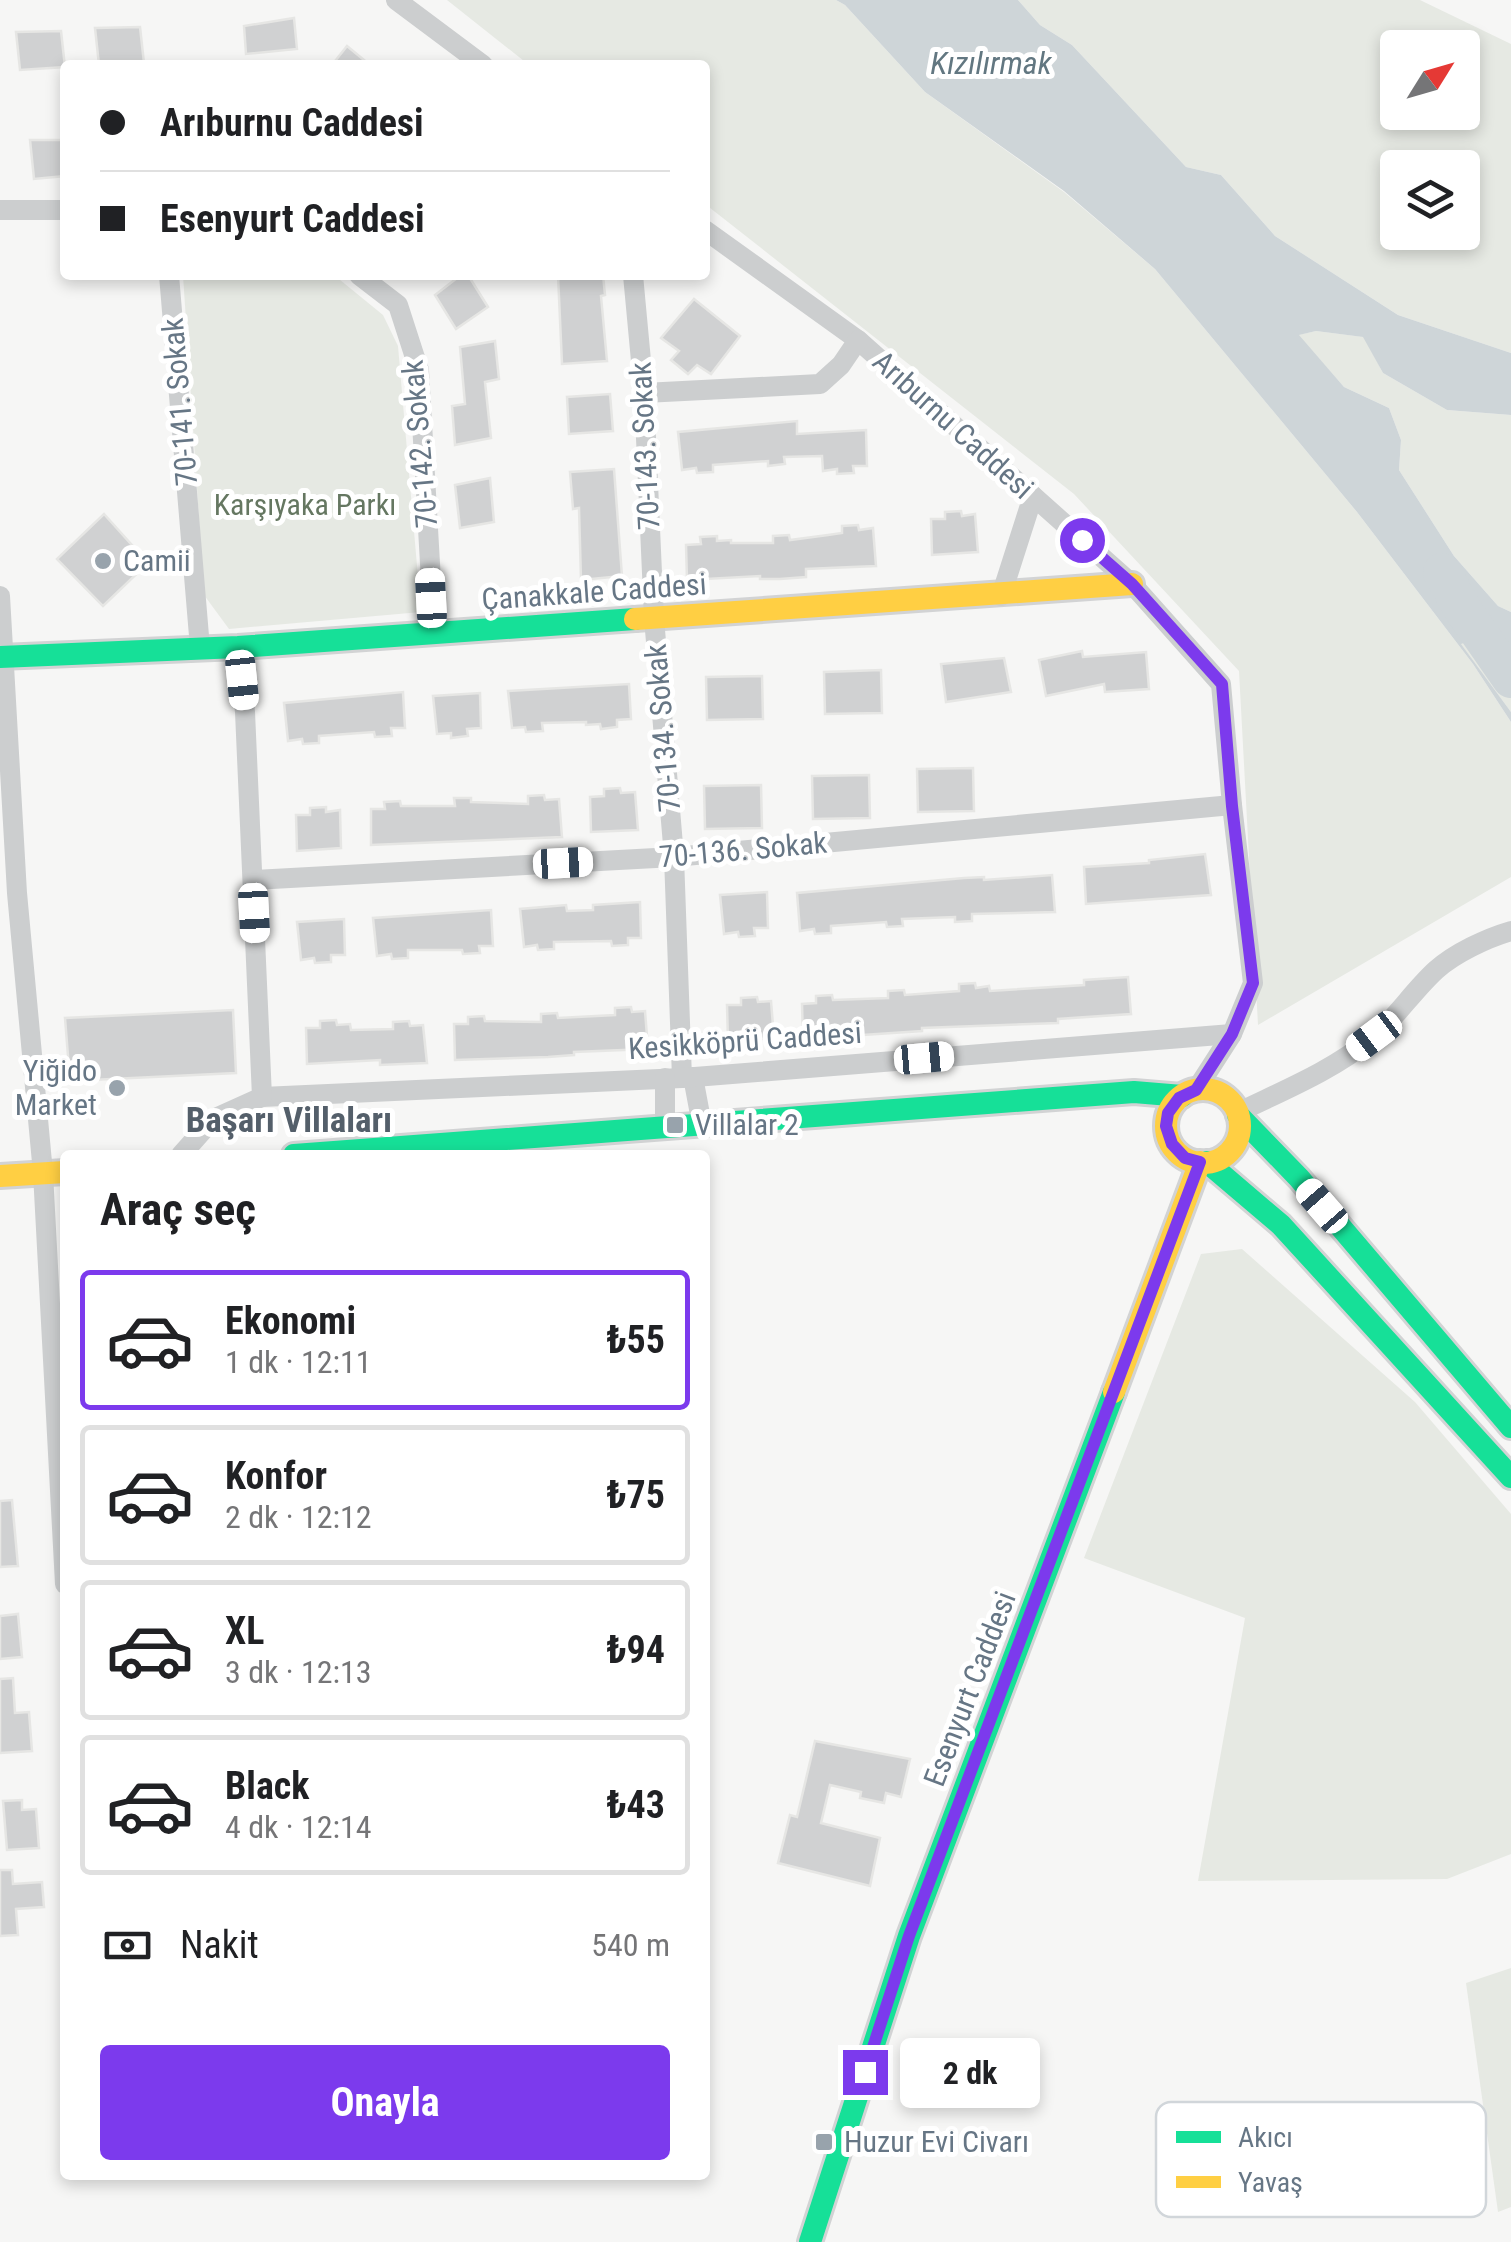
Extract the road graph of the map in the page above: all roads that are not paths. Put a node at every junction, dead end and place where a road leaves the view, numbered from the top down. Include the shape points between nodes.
1 (396, 0) edge
2 (476, 60) edge
3 (0, 210) edge
4 (60, 210) edge
5 (710, 234) edge
6 (169, 280) edge
7 (366, 280) edge
8 (634, 280) edge
9 (858, 340) junction
10 (644, 392) junction
11 (1033, 496) junction
12 (1132, 584) junction
13 (0, 596) edge
14 (1001, 596) junction
15 (654, 618) junction
16 (434, 634) junction
17 (238, 647) junction
18 (200, 648) junction
19 (2, 657) edge
20 (1232, 806) junction
21 (674, 857) junction
22 (253, 880) junction
23 (8, 894) edge
24 (1511, 930) edge
25 (1232, 1034) junction
26 (680, 1078) junction
27 (1188, 1093) junction
28 (262, 1097) junction
29 (1238, 1114) junction
30 (702, 1125) junction
31 (665, 1128) junction
32 (185, 1150) edge
33 (363, 1150) edge
34 (1204, 1162) junction
35 (54, 1173) edge
36 (0, 1176) edge
37 (60, 1397) edge
38 (1511, 1426) edge
39 (1511, 1477) edge
40 (810, 2242) edge

1 - 2 street
3 - 4 street
5 - 9 street, Arıburnu Caddesi
6 - 18 street, 70-141. Sokak
7 - 16 street, 70-142. Sokak via 398,305 420,370
8 - 10 street, 70-143. Sokak
9 - 10 street via 820,384
9 - 11 street, Arıburnu Caddesi
10 - 15 street, 70-143. Sokak
11 - 12 street, Arıburnu Caddesi
11 - 14 street
12 - 14 street, Çanakkale Caddesi
12 - 20 street, Arıburnu Caddesi via 1222,684
13 - 19 street
14 - 15 street, Çanakkale Caddesi
15 - 16 street, Çanakkale Caddesi
15 - 21 street, 70-134. Sokak
16 - 17 street, Çanakkale Caddesi
17 - 18 street, Çanakkale Caddesi
17 - 22 street
18 - 19 street, Çanakkale Caddesi
19 - 23 street
20 - 21 street, 70-136. Sokak
20 - 25 street, Arıburnu Caddesi via 1253,983
21 - 22 street, 70-136. Sokak
21 - 26 street, 70-134. Sokak
22 - 28 street
23 - 35 street
24 - 29 street via 1437,969 1386,1025 1333,1067
25 - 26 street, Kesikköprü Caddesi
25 - 27 street, Arıburnu Caddesi
26 - 28 street, Kesikköprü Caddesi
26 - 30 street
26 - 31 street
27 - 29 street via 1224,1096
27 - 30 street
27 - 34 street via 1168,1113 1169,1138 1185,1158
28 - 32 street via 213,1119
29 - 34 street via 1235,1144
29 - 38 street
30 - 31 street
31 - 33 street
34 - 39 street via 1281,1225
34 - 40 street, Esenyurt Caddesi via 909,1936
35 - 36 street
35 - 37 street

